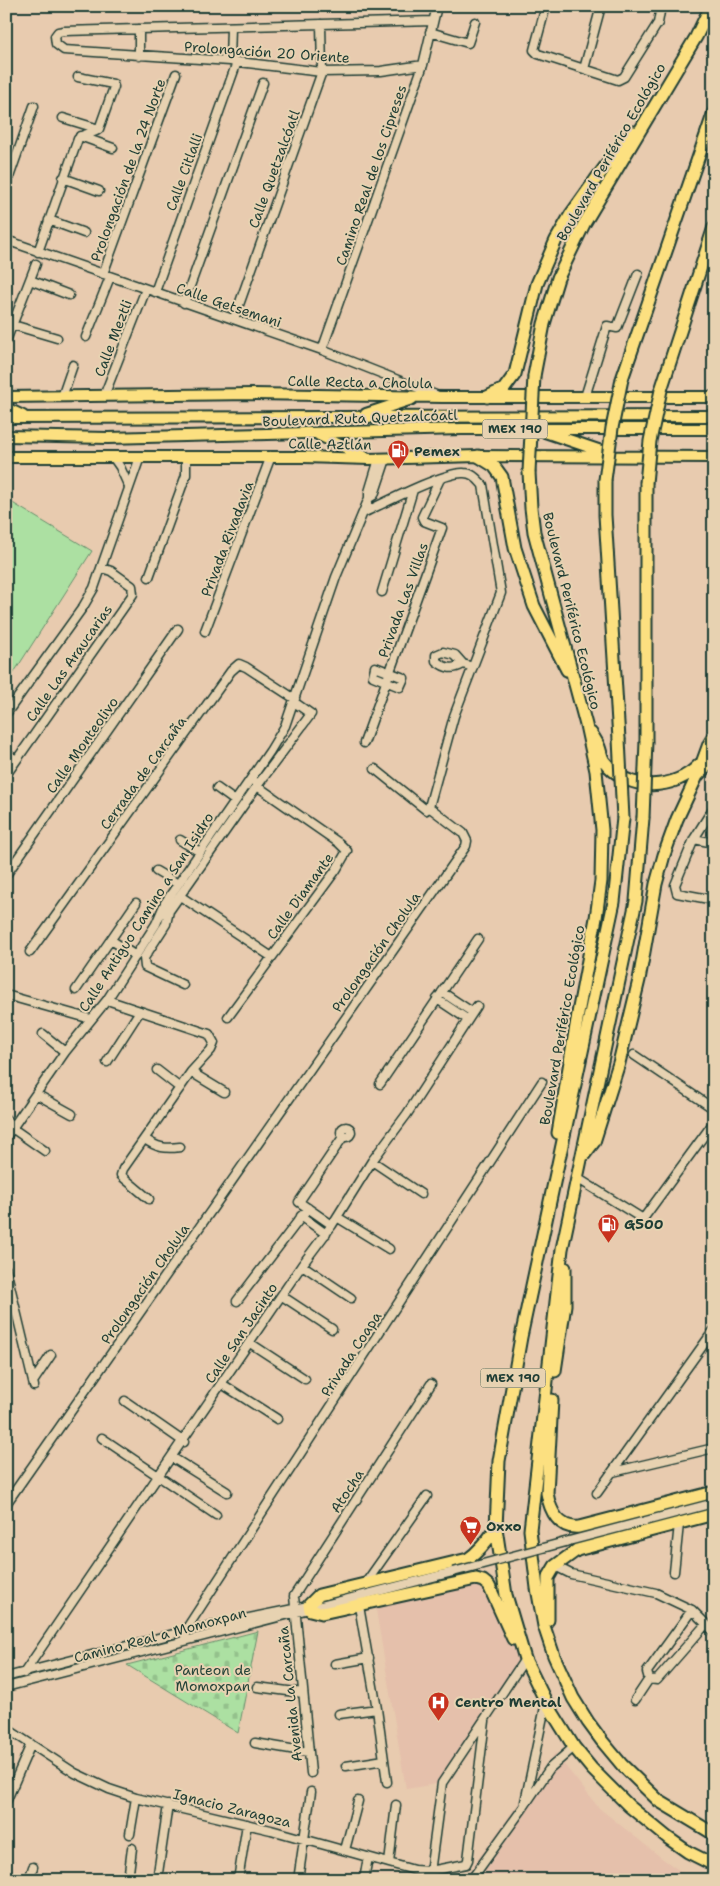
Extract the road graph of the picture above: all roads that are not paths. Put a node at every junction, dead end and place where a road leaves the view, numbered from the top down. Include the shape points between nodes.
1 (437, 6) edge
2 (546, 6) edge
3 (601, 6) edge
4 (661, 6) edge
5 (665, 6) edge
6 (711, 6) edge
7 (714, 18) edge
8 (432, 21) junction
9 (475, 22) dead end
10 (658, 22) junction
11 (321, 24) junction
12 (231, 27) junction
13 (139, 29) junction
14 (430, 32) junction
15 (696, 37) junction
16 (139, 56) junction
17 (234, 61) junction
18 (422, 65) junction
19 (584, 69) junction
20 (322, 72) junction
21 (176, 74) dead end
22 (78, 77) dead end
23 (263, 83) dead end
24 (34, 106) dead end
25 (714, 112) edge
26 (63, 118) dead end
27 (645, 123) junction
28 (98, 129) junction
29 (80, 136) junction
30 (113, 148) dead end
31 (64, 178) junction
32 (6, 186) edge
33 (99, 191) dead end
34 (49, 220) junction
35 (714, 227) edge
36 (84, 233) dead end
37 (6, 240) edge
38 (38, 252) junction
39 (36, 264) dead end
40 (638, 274) dead end
41 (106, 276) junction
42 (30, 280) junction
43 (146, 289) junction
44 (155, 292) junction
45 (69, 295) dead end
46 (184, 303) junction
47 (234, 319) junction
48 (13, 325) junction
49 (86, 337) dead end
50 (57, 338) dead end
51 (6, 341) edge
52 (322, 350) junction
53 (73, 365) dead end
54 (62, 396) junction
55 (104, 396) junction
56 (6, 397) edge
57 (420, 397) junction
58 (442, 397) junction
59 (487, 397) junction
60 (584, 397) junction
61 (714, 397) edge
62 (6, 408) edge
63 (714, 416) edge
64 (356, 417) junction
65 (6, 418) edge
66 (26, 418) junction
67 (537, 429) junction
68 (714, 429) edge
69 (316, 434) junction
70 (6, 436) edge
71 (271, 456) junction
72 (478, 456) junction
73 (616, 456) junction
74 (6, 457) edge
75 (113, 457) junction
76 (140, 457) junction
77 (186, 457) junction
78 (714, 457) edge
79 (378, 459) junction
80 (440, 479) junction
81 (129, 487) junction
82 (413, 490) junction
83 (363, 513) junction
84 (102, 568) junction
85 (149, 577) dead end
86 (382, 592) dead end
87 (178, 629) dead end
88 (205, 631) dead end
89 (463, 664) dead end
90 (473, 667) junction
91 (390, 672) junction
92 (573, 680) junction
93 (386, 682) junction
94 (294, 700) junction
95 (6, 714) edge
96 (586, 726) junction
97 (714, 736) edge
98 (364, 743) dead end
99 (6, 753) edge
100 (714, 758) edge
101 (16, 760) junction
102 (700, 764) junction
103 (375, 769) dead end
104 (6, 775) edge
105 (695, 778) junction
106 (250, 780) junction
107 (257, 786) junction
108 (217, 788) dead end
109 (236, 800) junction
110 (429, 807) junction
111 (714, 807) edge
112 (694, 839) junction
113 (180, 840) dead end
114 (714, 843) edge
115 (200, 852) junction
116 (156, 871) dead end
117 (6, 875) edge
118 (178, 884) junction
119 (180, 896) junction
120 (714, 900) edge
121 (136, 903) dead end
122 (478, 939) dead end
123 (111, 940) junction
124 (30, 952) dead end
125 (136, 956) junction
126 (272, 957) junction
127 (183, 985) dead end
128 (76, 990) dead end
129 (442, 992) junction
130 (6, 995) edge
131 (438, 999) junction
132 (107, 1000) junction
133 (140, 1012) junction
134 (228, 1017) dead end
135 (467, 1019) junction
136 (91, 1020) junction
137 (43, 1034) dead end
138 (65, 1052) junction
139 (634, 1055) dead end
140 (107, 1062) dead end
141 (157, 1070) dead end
142 (191, 1072) junction
143 (542, 1082) dead end
144 (380, 1084) dead end
145 (180, 1088) junction
146 (224, 1092) dead end
147 (36, 1094) junction
148 (714, 1109) edge
149 (72, 1114) dead end
150 (6, 1119) edge
151 (714, 1122) edge
152 (12, 1128) junction
153 (6, 1137) edge
154 (343, 1137) dead end
155 (146, 1139) junction
156 (180, 1147) dead end
157 (46, 1151) dead end
158 (580, 1161) junction
159 (372, 1162) junction
160 (577, 1178) junction
161 (421, 1194) dead end
162 (149, 1199) dead end
163 (551, 1201) junction
164 (308, 1208) junction
165 (301, 1216) junction
166 (338, 1217) junction
167 (332, 1225) junction
168 (326, 1234) junction
169 (389, 1249) dead end
170 (562, 1249) junction
171 (302, 1266) junction
172 (6, 1269) edge
173 (282, 1296) junction
174 (351, 1298) dead end
175 (237, 1301) dead end
176 (332, 1329) dead end
177 (714, 1330) edge
178 (250, 1343) junction
179 (51, 1355) dead end
180 (304, 1379) dead end
181 (222, 1384) junction
182 (431, 1384) dead end
183 (125, 1401) dead end
184 (277, 1419) dead end
185 (102, 1438) dead end
186 (184, 1442) junction
187 (714, 1448) edge
188 (173, 1458) junction
189 (613, 1472) junction
190 (159, 1478) junction
191 (227, 1492) dead end
192 (714, 1492) edge
193 (597, 1493) dead end
194 (428, 1496) dead end
195 (714, 1503) edge
196 (6, 1504) edge
197 (714, 1514) edge
198 (216, 1515) dead end
199 (679, 1524) junction
200 (496, 1528) junction
201 (555, 1566) junction
202 (674, 1572) dead end
203 (365, 1584) junction
204 (358, 1606) junction
205 (313, 1607) junction
206 (294, 1610) junction
207 (692, 1610) junction
208 (706, 1624) junction
209 (186, 1631) junction
210 (714, 1632) edge
211 (186, 1640) junction
212 (554, 1656) junction
213 (369, 1658) junction
214 (525, 1659) junction
215 (335, 1664) dead end
216 (24, 1673) junction
217 (6, 1678) edge
218 (649, 1679) junction
219 (6, 1687) edge
220 (257, 1687) dead end
221 (303, 1693) junction
222 (635, 1700) dead end
223 (546, 1702) junction
224 (378, 1709) junction
225 (339, 1714) dead end
226 (485, 1721) junction
227 (6, 1728) edge
228 (256, 1743) dead end
229 (31, 1744) junction
230 (574, 1747) junction
231 (308, 1752) junction
232 (384, 1760) junction
233 (346, 1766) dead end
234 (311, 1773) dead end
235 (387, 1782) dead end
236 (311, 1792) dead end
237 (136, 1798) junction
238 (358, 1801) dead end
239 (6, 1802) edge
240 (168, 1805) junction
241 (396, 1805) dead end
242 (523, 1808) junction
243 (247, 1824) junction
244 (130, 1834) dead end
245 (714, 1834) edge
246 (304, 1839) junction
247 (132, 1848) dead end
248 (345, 1850) junction
249 (368, 1857) junction
250 (389, 1863) junction
251 (714, 1865) edge
252 (33, 1867) dead end
253 (430, 1871) junction
254 (29, 1880) edge
255 (128, 1880) edge
256 (157, 1880) edge
257 (238, 1880) edge
258 (298, 1880) edge
259 (364, 1880) edge
260 (429, 1880) edge
261 (471, 1880) edge

1 - 8 street, Camino Real de los Cipreses
2 - 19 street via 534,50
3 - 19 street
4 - 10 street
5 - 10 street
6 - 15 highway, Boulevard Periférico Ecológico
7 - 15 highway
8 - 11 street
8 - 14 street, Camino Real de los Cipreses
9 - 14 street via 468,43
10 - 19 street via 624,77 618,80
11 - 12 street
11 - 20 street, Calle Quetzalcóatl
12 - 13 street
12 - 17 street, Calle Citlalli
13 - 16 street
13 - 16 street, Prolongación 20 Oriente via 64,31 55,36 58,48 64,50
14 - 18 street, Camino Real de los Cipreses
15 - 27 highway, Boulevard Periférico Ecológico
16 - 17 street, Prolongación 20 Oriente
17 - 20 street, Prolongación 20 Oriente
17 - 44 street, Calle Citlalli
18 - 20 street, Prolongación 20 Oriente via 381,71
18 - 52 street, Camino Real de los Cipreses
20 - 47 street, Calle Quetzalcóatl
21 - 41 street, Prolongación de la 24 Norte
22 - 28 street via 114,84
23 - 46 street
24 - 32 street
25 - 163 highway, Boulevard Periférico Ecológico / MEX 190, bridge via 622,379 612,428 605,480 605,515 623,818 614,902
26 - 28 street
27 - 59 highway via 626,139 563,226 538,284 515,374 504,388
27 - 92 highway, Boulevard Periférico Ecológico, bridge via 584,224 558,278 544,324 534,376 529,472 534,532
28 - 29 street
29 - 30 street
29 - 31 street
31 - 33 street
31 - 34 street
34 - 36 street
34 - 38 street
35 - 158 highway, MEX 190, bridge via 661,390 650,441 646,483 646,741 636,901
37 - 38 street, Calle Getsemani
38 - 41 street, Calle Getsemani
39 - 42 street
40 - 60 street via 617,328 607,326
41 - 43 street, Calle Getsemani
41 - 49 street, Prolongación de la 24 Norte
42 - 45 street
42 - 48 street
43 - 44 street, Calle Getsemani
43 - 55 street, Calle Meztli
44 - 46 street, Calle Getsemani
46 - 47 street, Calle Getsemani
47 - 52 street, Calle Getsemani
48 - 50 street
48 - 51 street
52 - 58 street, Calle Getsemani
53 - 54 street
54 - 55 main road, Calle Recta a Cholula
54 - 56 main road, Calle Recta a Cholula
55 - 57 main road, Calle Recta a Cholula
57 - 58 main road, Calle Recta a Cholula
57 - 64 main road
58 - 59 main road, Calle Recta a Cholula
59 - 60 main road, Calle Recta a Cholula
60 - 61 main road, Calle Recta a Cholula
62 - 66 main road
63 - 64 main road, MEX 190
64 - 66 main road, MEX 190
65 - 66 main road, MEX 190
67 - 68 main road, Boulevard Ruta Quetzalcóatl / MEX 190
67 - 69 main road, Boulevard Ruta Quetzalcóatl / MEX 190
67 - 73 main road
69 - 70 main road, Boulevard Ruta Quetzalcóatl / MEX 190 via 108,438
69 - 79 main road
71 - 77 main road, Calle Aztlán
71 - 79 main road, Calle Aztlán
71 - 88 street, Privada Rivadavia
72 - 73 main road, Calle Aztlán
72 - 79 main road, Calle Aztlán
72 - 92 highway via 494,466 502,477 515,548 534,606
73 - 78 main road, Calle Aztlán
74 - 75 main road, Calle Aztlán
75 - 76 main road, Calle Aztlán
75 - 81 street
76 - 77 main road, Calle Aztlán
76 - 81 street
77 - 85 street via 186,475
79 - 83 street, Calle Antiguo Camino a San Isidro
80 - 82 street
80 - 90 street via 463,472 474,475 483,485 502,593
80 - 91 street, Privada Las Villas via 422,517 424,521 442,528
81 - 84 street
82 - 83 street
82 - 86 street
83 - 94 street, Calle Antiguo Camino a San Isidro via 336,577
84 - 95 street via 83,607
84 - 101 street, Calle Las Araucarias via 132,586 133,594
87 - 117 street, Calle Monteolivo
89 - 90 street
90 - 110 street via 454,716
91 - 93 street, Privada Las Villas
91 - 93 street via 375,667 373,676
91 - 93 street via 404,678 400,687
92 - 96 highway, Boulevard Periférico Ecológico
93 - 98 street, Privada Las Villas
94 - 106 street, Calle Antiguo Camino a San Isidro via 285,726
94 - 107 street via 310,714
94 - 124 street, Cerrada de Carcaña via 239,664
96 - 102 highway via 608,766 638,784 652,786 675,780
96 - 163 highway, Boulevard Periférico Ecológico via 599,793 601,881 550,1176
97 - 102 highway
99 - 101 street
100 - 105 highway
101 - 104 street, Calle Las Araucarias
102 - 105 highway
103 - 110 street, Prolongación Cholula via 426,810
105 - 158 highway via 660,870 632,1010 607,1103 594,1142
106 - 107 street, Calle Diamante
106 - 109 street, Calle Antiguo Camino a San Isidro
107 - 119 street
107 - 126 street, Calle Diamante via 347,851
108 - 109 street
109 - 115 street, Calle Antiguo Camino a San Isidro
110 - 196 street, Prolongación Cholula via 463,832 466,846
111 - 112 street
112 - 114 street
112 - 120 street via 675,890
113 - 115 street
115 - 118 street, Calle Antiguo Camino a San Isidro
116 - 118 street
118 - 125 street, Calle Antiguo Camino a San Isidro
119 - 126 street
119 - 127 street via 143,963
121 - 123 street
122 - 129 street
123 - 125 street
123 - 128 street
125 - 132 street, Calle Antiguo Camino a San Isidro
126 - 134 street
129 - 131 street
129 - 135 street, Calle San Jacinto via 475,1009
130 - 136 street
131 - 135 street
131 - 144 street
132 - 133 street
132 - 136 street, Calle Antiguo Camino a San Isidro
133 - 140 street
133 - 142 street via 209,1034 214,1043 211,1050
135 - 159 street, Calle San Jacinto via 407,1114
136 - 138 street, Calle Antiguo Camino a San Isidro
137 - 138 street
138 - 147 street, Calle Antiguo Camino a San Isidro
139 - 148 street
141 - 145 street
142 - 145 street
142 - 146 street
143 - 209 street, Privada Coapa
145 - 155 street
147 - 149 street
147 - 152 street, Calle Antiguo Camino a San Isidro
150 - 152 street
151 - 160 street via 643,1218
152 - 153 street, Calle Antiguo Camino a San Isidro
152 - 157 street
154 - 164 street via 299,1202
155 - 156 street via 165,1149
155 - 162 street via 121,1175
158 - 160 highway, MEX 190
159 - 161 street
159 - 166 street, Calle San Jacinto
160 - 170 highway, MEX 190
163 - 200 highway, Boulevard Periférico Ecológico / MEX 190 via 521,1337 499,1461
164 - 165 street
164 - 167 street
165 - 168 street
165 - 175 street
166 - 167 street, Calle San Jacinto
166 - 169 street
167 - 168 street, Calle San Jacinto
168 - 171 street, Calle San Jacinto
170 - 192 highway via 566,1271 565,1305 553,1392 547,1482 548,1499 556,1517 564,1525 579,1528
170 - 212 highway, MEX 190 via 530,1530 540,1608
171 - 173 street, Calle San Jacinto
171 - 174 street
172 - 179 street via 33,1384
173 - 176 street
173 - 178 street, Calle San Jacinto
177 - 189 street
178 - 180 street
178 - 181 street, Calle San Jacinto
181 - 184 street
181 - 186 street, Calle San Jacinto
182 - 206 street, Atocha via 294,1596
183 - 186 street
185 - 190 street
186 - 188 street, Calle San Jacinto
187 - 189 street
188 - 190 street, Calle San Jacinto
188 - 191 street
189 - 193 street
190 - 198 street
190 - 216 street, Calle San Jacinto
194 - 203 street
195 - 205 street, Camino Real a Momoxpan, bridge
197 - 199 highway
199 - 201 highway via 577,1550
199 - 202 street
200 - 203 highway via 468,1559
200 - 214 highway, Boulevard Periférico Ecológico / MEX 190 via 506,1594
201 - 207 street via 571,1574 656,1592
201 - 212 highway via 548,1578 547,1596
203 - 205 highway via 319,1594
204 - 205 highway via 322,1613
204 - 213 street
204 - 214 highway via 480,1580 491,1589 511,1636
205 - 206 street, Camino Real a Momoxpan
206 - 209 street, Camino Real a Momoxpan
206 - 211 street, Camino Real a Momoxpan
206 - 221 street, Avenida La Carcaña
207 - 208 street
207 - 218 street via 647,1672
208 - 210 street
208 - 218 street via 657,1680
209 - 211 street
209 - 216 street, Camino Real a Momoxpan
211 - 219 street, Camino Real a Momoxpan
212 - 245 highway, MEX 190 via 588,1722 622,1766 659,1801
213 - 215 street
213 - 224 street
214 - 223 highway, Boulevard Periférico Ecológico / MEX 190
214 - 226 street
216 - 217 street, Camino Real a Momoxpan
218 - 222 street
220 - 221 street
221 - 231 street, Avenida La Carcaña
223 - 230 highway, Boulevard Periférico Ecológico / MEX 190
223 - 242 street
224 - 225 street
224 - 232 street
226 - 253 street via 442,1783
226 - 253 street, Ignacio Zaragoza via 468,1860 466,1864
227 - 229 street, Ignacio Zaragoza
228 - 231 street
229 - 237 street, Ignacio Zaragoza via 75,1773
229 - 239 street
230 - 242 street via 550,1768
230 - 251 highway, Boulevard Periférico Ecológico / MEX 190 via 629,1806 681,1847
231 - 234 street, Avenida La Carcaña
232 - 233 street
232 - 235 street
236 - 246 street
237 - 240 street, Ignacio Zaragoza
237 - 244 street
238 - 248 street
240 - 243 street, Ignacio Zaragoza
240 - 256 street
241 - 250 street
242 - 261 street
243 - 246 street, Ignacio Zaragoza
243 - 257 street
246 - 248 street, Ignacio Zaragoza
246 - 258 street
247 - 255 street
248 - 249 street, Ignacio Zaragoza
249 - 250 street, Ignacio Zaragoza
249 - 259 street
250 - 253 street, Ignacio Zaragoza
252 - 254 street
253 - 260 street

